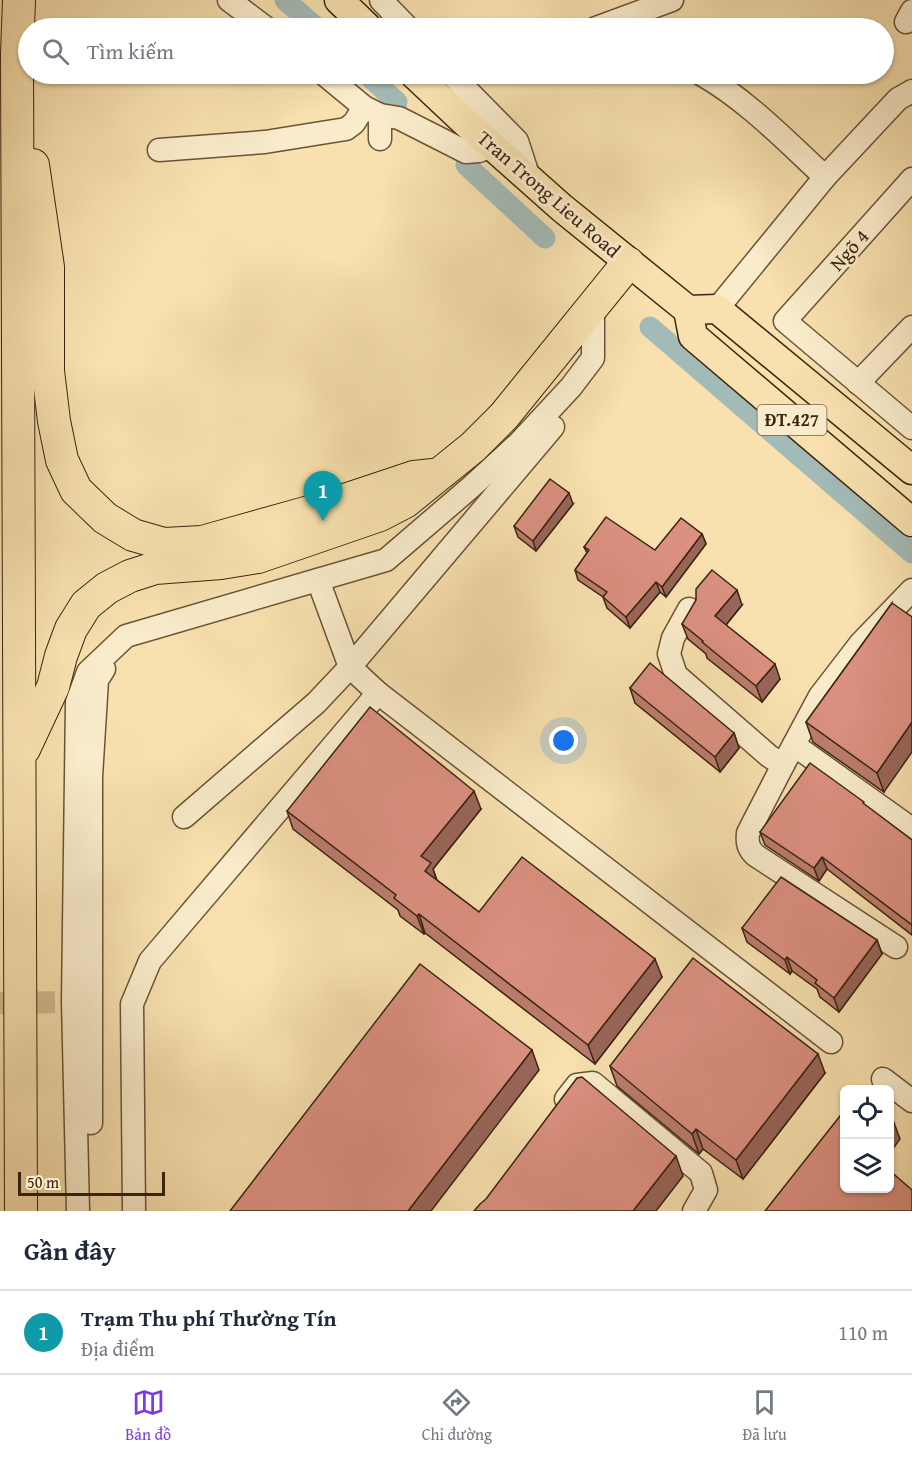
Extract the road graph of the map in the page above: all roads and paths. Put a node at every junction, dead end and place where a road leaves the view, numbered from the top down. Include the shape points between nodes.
1 (18, 0) edge
2 (229, 0) edge
3 (339, 0) edge
4 (381, 0) edge
5 (672, 0) edge
6 (253, 18) edge
7 (358, 18) edge
8 (398, 18) edge
9 (642, 18) edge
10 (17, 54) junction
11 (18, 61) edge
12 (21, 84) edge
13 (338, 84) edge
14 (425, 84) edge
15 (470, 84) edge
16 (715, 84) edge
17 (912, 91) edge
18 (381, 114) junction
19 (380, 139) dead end
20 (491, 146) junction
21 (159, 150) dead end
22 (825, 177) junction
23 (529, 178) junction
24 (912, 179) edge
25 (628, 263) junction
26 (593, 304) junction
27 (688, 309) junction
28 (717, 309) junction
29 (912, 327) edge
30 (593, 358) junction
31 (858, 382) junction
32 (912, 428) edge
33 (907, 456) edge
34 (437, 474) junction
35 (912, 522) edge
36 (318, 580) junction
37 (912, 590) edge
38 (689, 609) edge
39 (126, 636) junction
40 (350, 668) junction
41 (378, 693) junction
42 (795, 745) junction
43 (20, 758) junction
44 (783, 765) junction
45 (184, 817) dead end
46 (912, 829) edge
47 (896, 947) dead end
48 (831, 1042) dead end
49 (883, 1079) dead end
50 (912, 1101) edge
51 (556, 1112) edge
52 (21, 1211) edge
53 (78, 1211) edge
54 (91, 1211) edge
55 (134, 1211) edge
56 (694, 1211) edge

1 - 10 highway
2 - 6 street
3 - 7 main road
4 - 8 street
5 - 9 street
10 - 11 highway
10 - 43 highway
12 - 34 highway via 48,267 48,371 54,421 62,460 76,490 105,518 133,534 164,544 202,542 414,477
13 - 18 street
14 - 20 main road, Tran Trong Lieu Road
15 - 23 street via 517,141
16 - 22 street via 777,131
17 - 22 street via 898,99
18 - 19 street
18 - 20 street via 466,152
18 - 21 street via 346,129 265,142
20 - 23 main road, Tran Trong Lieu Road
22 - 28 street
23 - 25 main road, Tran Trong Lieu Road
24 - 31 street, Ngõ 4 via 785,321
25 - 26 highway
25 - 27 main road, Tran Trong Lieu Road
26 - 30 street
26 - 34 highway via 504,416 474,447
27 - 28 main road
27 - 35 main road, ĐT.427 via 693,336
28 - 33 main road, ĐT.427
29 - 31 street
30 - 36 street via 519,443 386,560
30 - 40 street via 594,380
31 - 32 street
34 - 43 highway via 405,502 380,515 258,557 155,568 108,588 86,605 71,629 53,687
36 - 39 street
36 - 40 street
37 - 42 street via 860,644 820,696
38 - 44 street via 669,654 676,675
39 - 53 street via 88,672 77,702 73,1002
39 - 54 street via 97,680 91,777
40 - 41 street
40 - 45 street via 316,703
41 - 48 street
41 - 55 street via 150,961 132,1004
42 - 44 street
42 - 46 street
43 - 52 highway
44 - 47 street via 748,833 749,849
49 - 50 street
51 - 56 street via 577,1085 593,1083 601,1088 701,1173 706,1190

